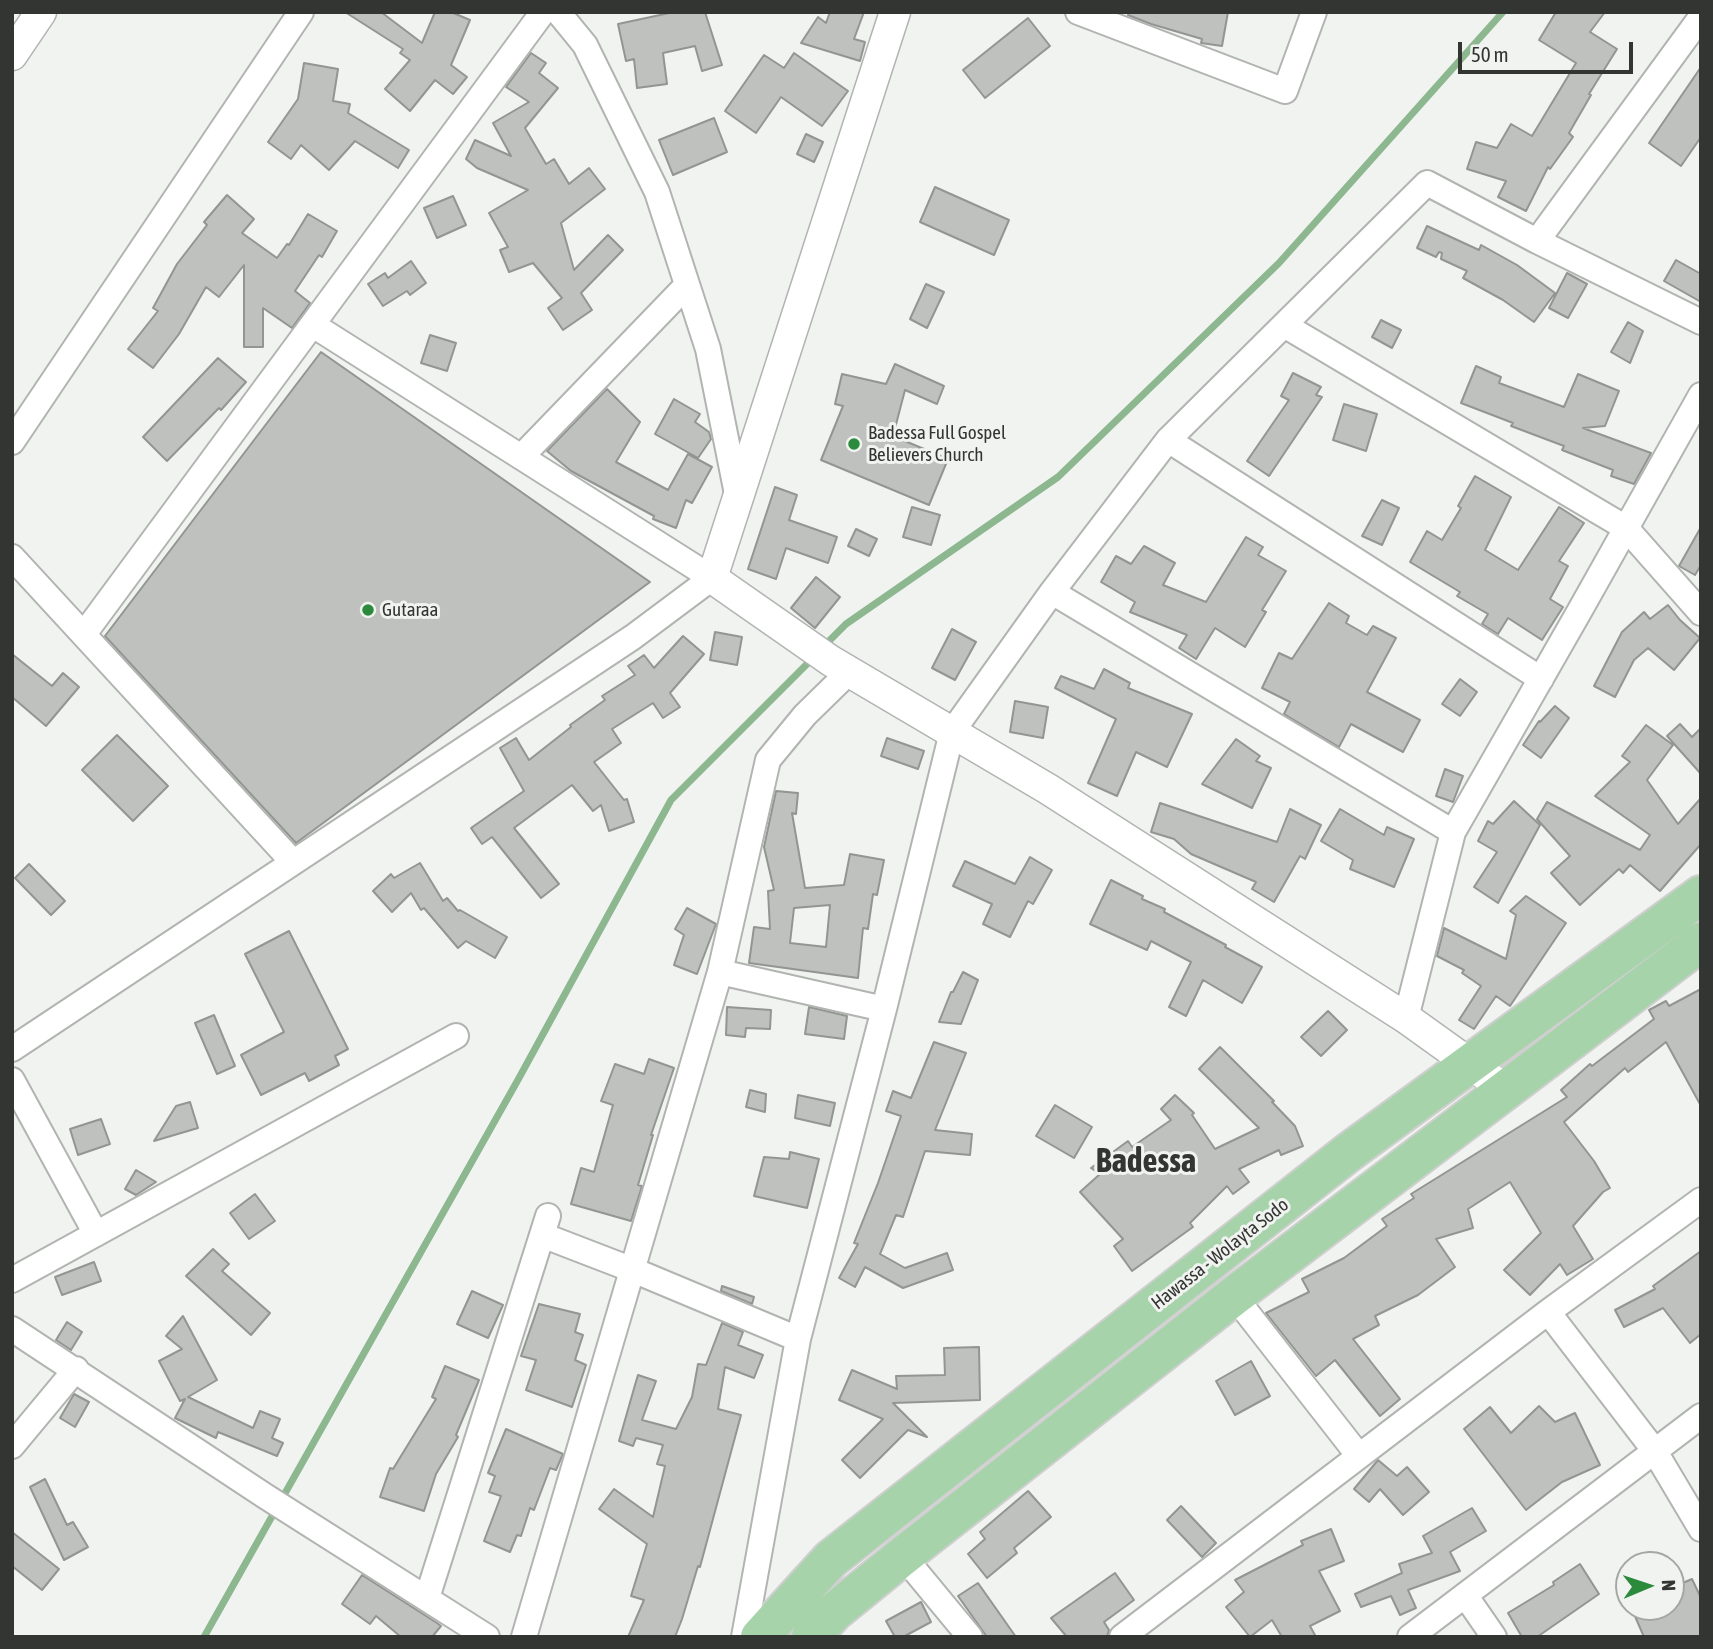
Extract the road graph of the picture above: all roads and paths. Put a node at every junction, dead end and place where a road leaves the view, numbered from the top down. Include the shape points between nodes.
1 (41, 12) edge
2 (301, 12) edge
3 (543, 12) edge
4 (558, 12) edge
5 (895, 12) edge
6 (1314, 12) edge
7 (1089, 14) edge
8 (1701, 17) edge
9 (12, 55) edge
10 (1536, 241) junction
11 (687, 285) junction
12 (1701, 322) edge
13 (313, 325) junction
14 (1284, 325) junction
15 (1701, 395) edge
16 (1168, 440) junction
17 (12, 442) edge
18 (521, 457) junction
19 (738, 500) junction
20 (1626, 528) junction
21 (12, 557) edge
22 (712, 578) junction
23 (1052, 592) junction
24 (1701, 613) edge
25 (83, 634) junction
26 (840, 666) junction
27 (1541, 679) junction
28 (952, 732) junction
29 (1453, 831) junction
30 (293, 862) junction
31 (1701, 895) edge
32 (1701, 942) edge
33 (720, 972) junction
34 (884, 1009) junction
35 (1406, 1018) junction
36 (457, 1036) dead end
37 (12, 1049) edge
38 (1470, 1064) junction
39 (12, 1080) edge
40 (1505, 1089) junction
41 (1701, 1200) edge
42 (96, 1234) junction
43 (633, 1270) junction
44 (12, 1280) edge
45 (1234, 1296) junction
46 (1548, 1312) junction
47 (12, 1329) edge
48 (798, 1339) junction
49 (76, 1369) junction
50 (1701, 1416) edge
51 (12, 1446) edge
52 (1654, 1450) junction
53 (1359, 1455) junction
54 (1701, 1529) edge
55 (903, 1556) junction
56 (1465, 1595) junction
57 (427, 1598) junction
58 (487, 1637) edge
59 (524, 1637) edge
60 (744, 1637) edge
61 (760, 1637) edge
62 (811, 1637) edge
63 (970, 1637) edge
64 (1122, 1637) edge
65 (1410, 1637) edge
66 (1494, 1637) edge

1 - 9 street
2 - 17 street
3 - 13 street
4 - 11 street via 585,45 657,192
5 - 19 street
6 - 7 street via 1285,91
8 - 10 street
10 - 12 street
10 - 14 street via 1427,183
11 - 18 street
11 - 19 street via 708,349
13 - 18 street
13 - 25 street
14 - 16 street
14 - 20 street
15 - 20 street
16 - 23 street
16 - 27 street
18 - 22 street
19 - 22 street
20 - 24 street
20 - 27 street
21 - 25 street
22 - 26 street
22 - 30 street via 633,637
23 - 28 street
23 - 29 street
25 - 30 street
26 - 28 street
26 - 33 street via 768,760
27 - 29 street
28 - 34 street
28 - 35 street
29 - 35 street
30 - 37 street
31 - 38 main road, Hawassa - Wolayta Sodo
32 - 40 main road
33 - 34 street
33 - 43 street
34 - 48 street
35 - 38 street
36 - 42 street
38 - 40 street
38 - 61 main road, Hawassa - Wolayta Sodo via 1349,1152 831,1559
39 - 42 street
40 - 45 main road
41 - 46 street
42 - 44 street
43 - 48 street
43 - 57 street via 545,1225
43 - 59 street
45 - 53 street
45 - 55 main road
46 - 52 street
46 - 53 street
47 - 49 street
48 - 60 street
49 - 51 street
49 - 57 street
50 - 52 street
52 - 54 street
52 - 56 street
53 - 64 street
55 - 62 main road via 834,1612
55 - 63 street
56 - 65 street
56 - 66 street
57 - 58 street

